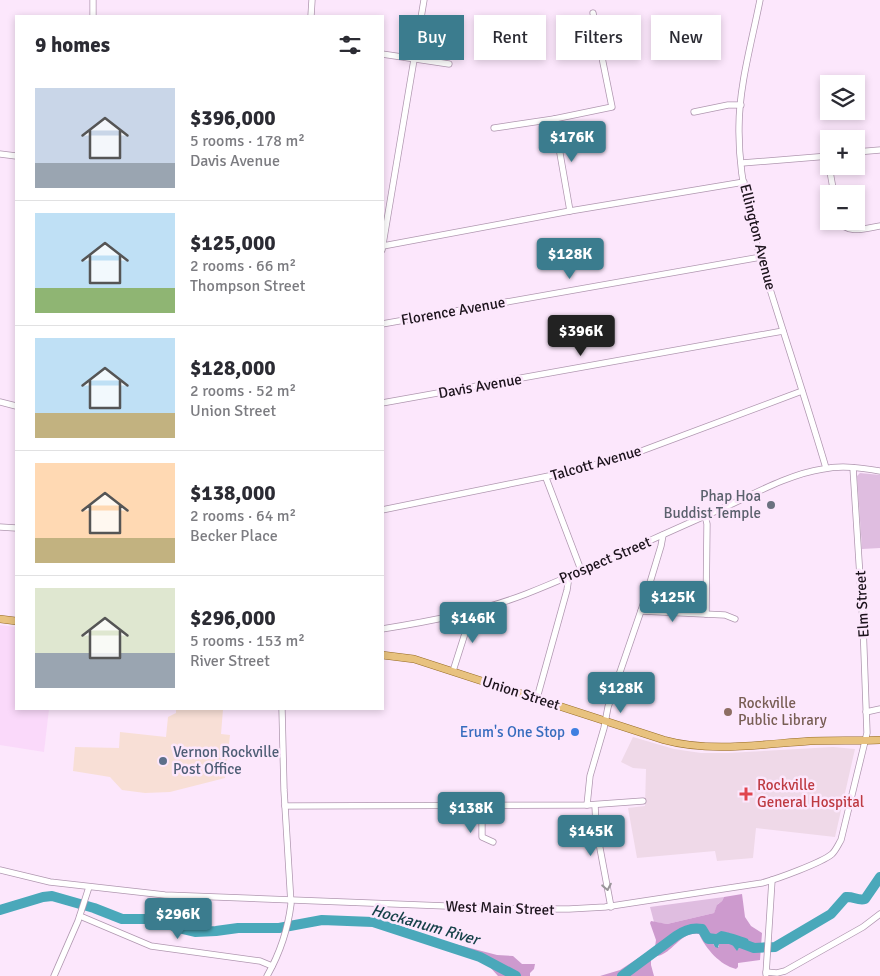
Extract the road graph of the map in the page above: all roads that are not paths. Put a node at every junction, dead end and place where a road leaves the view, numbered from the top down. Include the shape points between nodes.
1 (93, 0) edge
2 (312, 0) edge
3 (424, 0) edge
4 (760, 0) edge
5 (593, 13) dead end
6 (93, 15) edge
7 (311, 15) edge
8 (421, 15) edge
9 (384, 54) edge
10 (399, 56) edge
11 (414, 60) edge
12 (426, 60) edge
13 (449, 64) dead end
14 (740, 105) junction
15 (694, 112) dead end
16 (554, 119) junction
17 (494, 128) dead end
18 (880, 150) edge
19 (865, 151) edge
20 (0, 154) edge
21 (15, 156) edge
22 (820, 159) edge
23 (742, 164) junction
24 (744, 182) junction
25 (570, 211) junction
26 (880, 226) edge
27 (865, 228) edge
28 (384, 240) edge
29 (384, 246) edge
30 (761, 257) junction
31 (384, 324) edge
32 (783, 331) junction
33 (802, 391) junction
34 (0, 402) edge
35 (384, 403) edge
36 (15, 406) edge
37 (826, 468) junction
38 (853, 468) junction
39 (880, 471) edge
40 (546, 478) junction
41 (384, 510) edge
42 (706, 516) junction
43 (0, 527) edge
44 (15, 528) edge
45 (663, 535) junction
46 (581, 570) junction
47 (569, 576) junction
48 (641, 611) junction
49 (470, 613) junction
50 (706, 614) junction
51 (0, 619) edge
52 (735, 619) dead end
53 (15, 621) edge
54 (384, 629) edge
55 (384, 655) edge
56 (453, 671) junction
57 (537, 698) junction
58 (880, 709) edge
59 (282, 710) edge
60 (866, 712) junction
61 (606, 720) junction
62 (866, 740) junction
63 (880, 740) edge
64 (643, 801) dead end
65 (482, 805) junction
66 (587, 805) junction
67 (594, 805) junction
68 (285, 806) junction
69 (494, 842) dead end
70 (0, 870) edge
71 (772, 880) junction
72 (90, 887) junction
73 (291, 900) junction
74 (611, 906) junction
75 (81, 914) junction
76 (880, 914) edge
77 (272, 966) junction
78 (766, 974) edge
79 (54, 976) edge
80 (267, 976) edge

1 - 6 street
2 - 7 street
3 - 8 street
4 - 14 street, Ellington Avenue
5 - 16 street via 612,107
9 - 10 street
11 - 28 street
12 - 13 street
14 - 15 street
14 - 23 street, Ellington Avenue
16 - 17 street
16 - 25 street
18 - 19 street
20 - 21 street
22 - 23 street
23 - 24 street, Ellington Avenue
24 - 25 street
24 - 30 street, Ellington Avenue
25 - 29 street
26 - 27 street
30 - 31 street, Florence Avenue
30 - 32 street, Ellington Avenue
32 - 33 street, Ellington Avenue
32 - 35 street, Davis Avenue
33 - 37 street, Ellington Avenue
33 - 40 street, Talcott Avenue via 636,453
34 - 36 street
37 - 38 street, Prospect Street
37 - 42 street, Prospect Street via 793,478
38 - 39 street, Prospect Street
38 - 60 street, Elm Street
40 - 41 street, Talcott Avenue
40 - 46 street
42 - 45 street, Prospect Street
42 - 50 street
43 - 44 street
45 - 46 street, Prospect Street
45 - 48 street
46 - 47 street, Prospect Street
47 - 49 street, Prospect Street
47 - 57 street
48 - 50 street
48 - 61 street
49 - 54 street, Prospect Street
49 - 56 street
50 - 52 street
51 - 53 main road
55 - 56 main road, Union Street via 408,658
56 - 57 main road, Union Street
57 - 61 main road, Union Street
58 - 60 street
59 - 68 street
60 - 62 street, Elm Street
61 - 62 main road, Union Street via 664,740 693,745
61 - 66 street via 590,776
62 - 63 main road
62 - 71 street, West Main Street via 842,837 835,850 822,859
64 - 67 street
65 - 66 street
65 - 68 street
65 - 69 street via 482,837
66 - 67 street
67 -> 74 street
68 - 73 street
70 - 72 street, West Main Street via 32,879
71 - 74 street, West Main Street
71 - 78 street
72 - 73 street, West Main Street via 175,896
72 - 75 street
73 - 74 street, West Main Street via 569,910
73 - 77 street via 289,918
75 - 77 street via 151,946 260,961
75 - 79 street
76 - 78 street via 785,971
77 - 80 street

